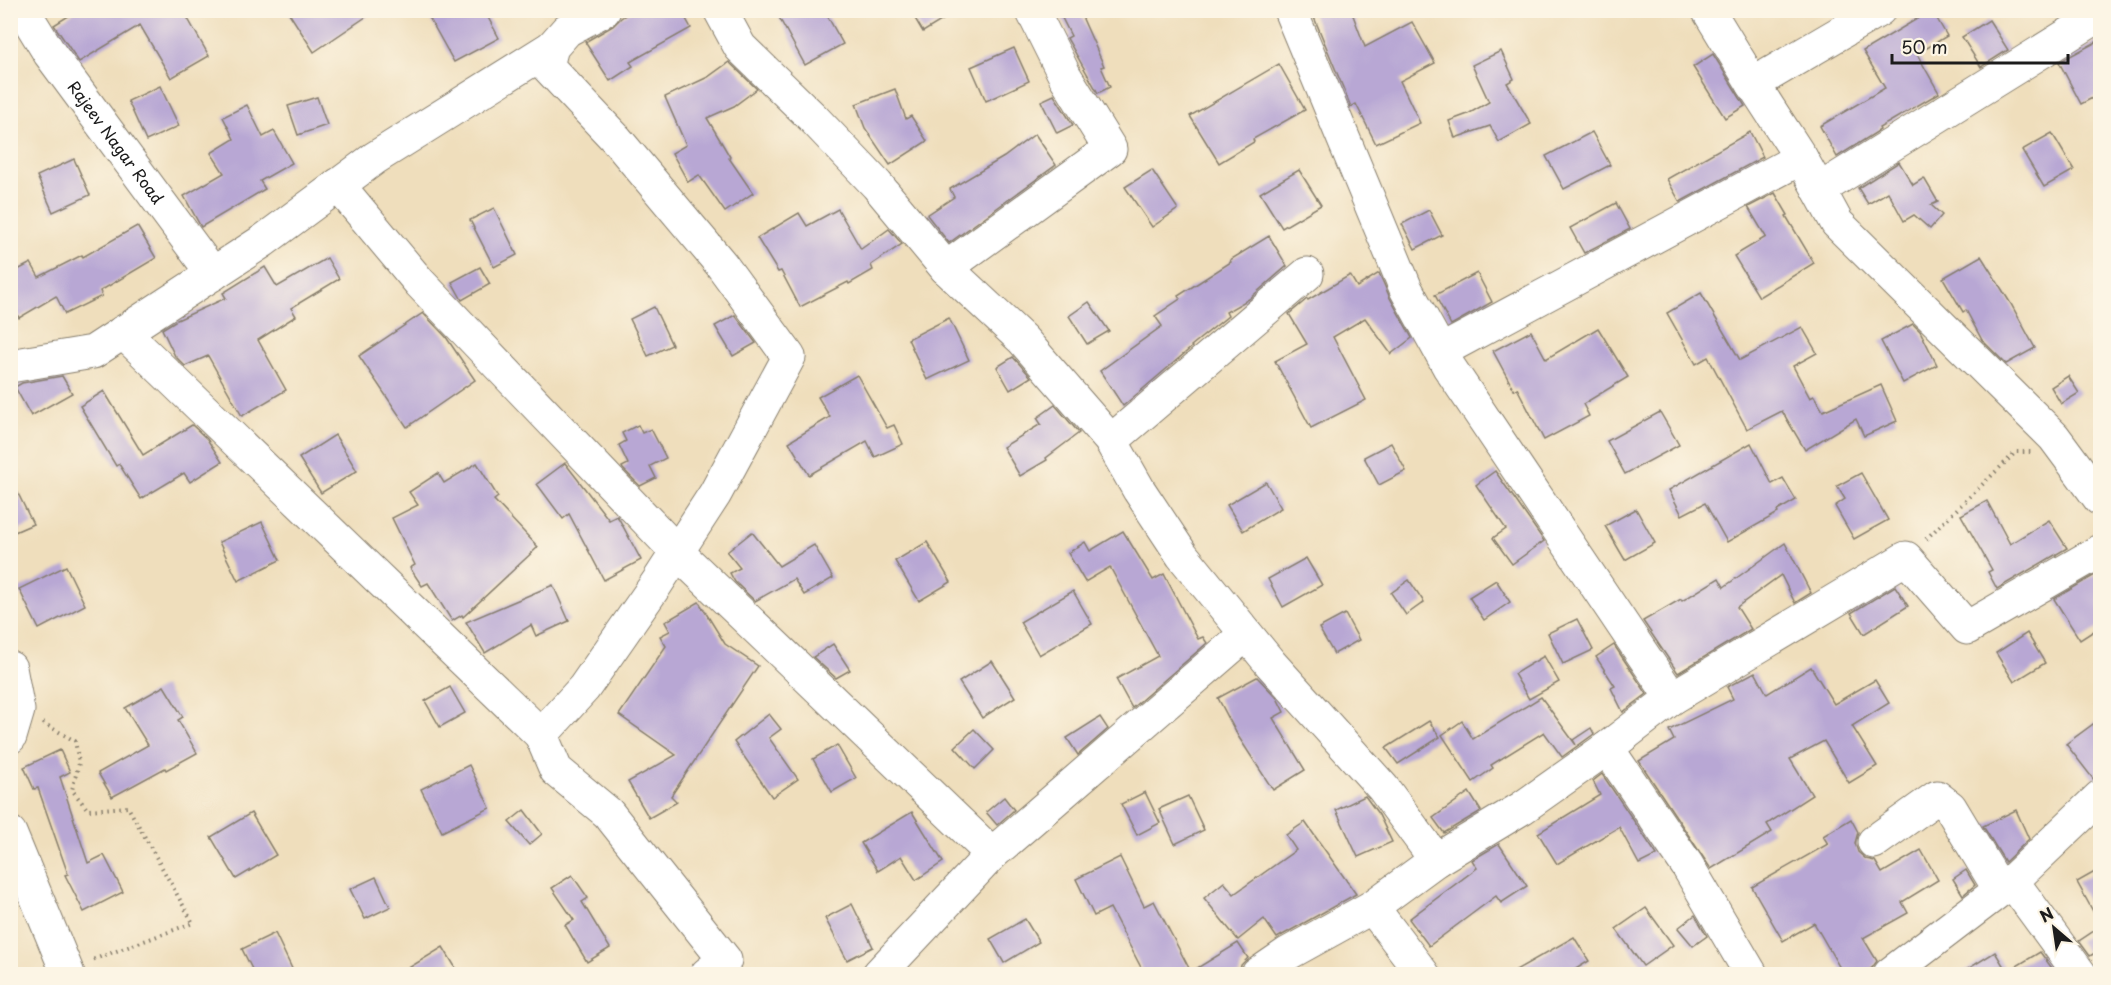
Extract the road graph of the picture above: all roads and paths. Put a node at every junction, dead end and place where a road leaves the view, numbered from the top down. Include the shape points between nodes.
1 (23, 10) edge
2 (604, 10) edge
3 (720, 10) edge
4 (1032, 10) edge
5 (1290, 10) edge
6 (1708, 10) edge
7 (1879, 10) edge
8 (2100, 15) edge
9 (552, 47) junction
10 (1753, 84) junction
11 (1801, 158) junction
12 (338, 185) junction
13 (1819, 190) junction
14 (946, 268) junction
15 (213, 274) junction
16 (1307, 274) dead end
17 (123, 332) junction
18 (1441, 351) junction
19 (10, 366) edge
20 (1111, 441) junction
21 (2064, 452) junction
22 (2100, 499) edge
23 (2100, 551) edge
24 (677, 552) junction
25 (1906, 558) junction
26 (1246, 634) junction
27 (10, 668) edge
28 (1672, 698) junction
29 (14, 725) edge
30 (541, 735) junction
31 (1607, 748) junction
32 (2100, 797) edge
33 (10, 833) edge
34 (1874, 842) dead end
35 (992, 854) junction
36 (1436, 860) junction
37 (2006, 885) junction
38 (1372, 907) junction
39 (67, 972) edge
40 (707, 975) edge
41 (879, 975) edge
42 (1258, 975) edge
43 (1423, 975) edge
44 (1751, 975) edge
45 (1890, 975) edge
46 (2080, 975) edge

1 - 15 street, Rajeev Nagar Road via 50,54
2 - 9 street via 567,30
3 - 14 street via 740,47 877,185
4 - 14 street via 1065,76 1110,149
5 - 18 street via 1406,289
6 - 10 street
7 - 10 street
8 - 13 street
9 - 12 street
9 - 24 street via 548,66 616,139 721,264 789,357 715,494
10 - 11 street
11 - 13 street
11 - 18 street
12 - 15 street
12 - 24 street via 420,283
13 - 21 street via 1837,223 2054,437
14 - 20 street via 1023,340
15 - 17 street
16 - 20 street
17 - 19 street via 93,352
17 - 30 street
18 - 28 street
20 - 26 street via 1182,555
21 - 22 street
21 - 25 path via 2016,452
23 - 25 street via 1968,628
24 - 30 street via 584,688
24 - 35 street
25 - 28 street
26 - 35 street
26 - 36 street via 1383,788
27 - 29 street
28 - 31 street
29 - 39 path via 48,725 75,741 79,763 72,790 88,810 128,807 193,923
30 - 40 street via 556,770 608,813 724,960
31 - 36 street via 1522,808
31 - 44 street via 1687,865
32 - 37 street
33 - 39 street
34 - 37 street via 1937,797 1950,807
35 - 41 street
36 - 38 street
37 - 45 street
37 - 46 street
38 - 42 street via 1287,954
38 - 43 street

